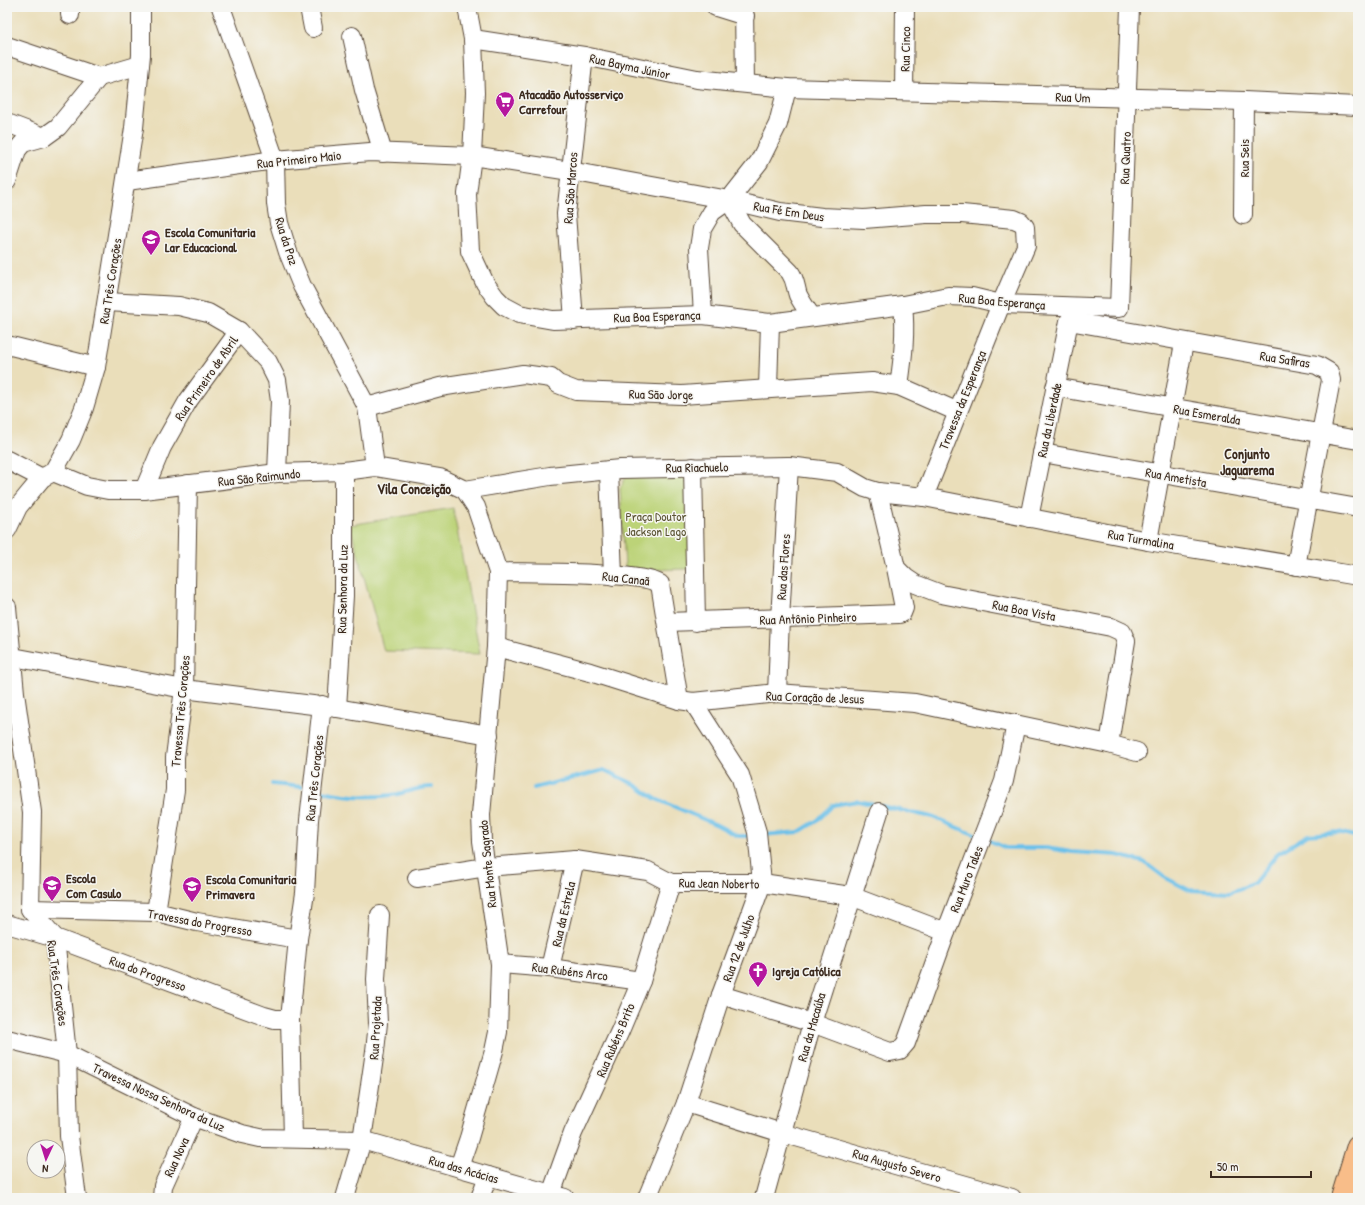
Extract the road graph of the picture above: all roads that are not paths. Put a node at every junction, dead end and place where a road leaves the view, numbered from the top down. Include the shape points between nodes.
1 (141, 7) edge
2 (221, 7) edge
3 (309, 7) edge
4 (467, 7) edge
5 (716, 7) edge
6 (906, 7) edge
7 (1130, 7) edge
8 (745, 12) edge
9 (313, 28) dead end
10 (352, 36) dead end
11 (473, 39) junction
12 (7, 46) edge
13 (584, 56) junction
14 (140, 64) junction
15 (99, 76) junction
16 (745, 84) junction
17 (787, 88) junction
18 (904, 91) junction
19 (1127, 99) junction
20 (1244, 101) junction
21 (1358, 106) edge
22 (7, 123) edge
23 (44, 137) junction
24 (383, 153) junction
25 (472, 156) junction
26 (275, 160) junction
27 (570, 172) junction
28 (7, 181) edge
29 (127, 181) junction
30 (729, 200) junction
31 (1244, 215) dead end
32 (107, 302) junction
33 (1000, 304) junction
34 (903, 305) junction
35 (1119, 308) joint
36 (703, 315) junction
37 (812, 317) junction
38 (574, 320) junction
39 (1069, 322) joint
40 (770, 323) junction
41 (239, 332) junction
42 (1184, 343) junction
43 (7, 345) edge
44 (96, 367) junction
45 (899, 386) junction
46 (1055, 387) junction
47 (768, 388) junction
48 (367, 407) junction
49 (1172, 407) junction
50 (958, 412) junction
51 (1320, 434) junction
52 (1358, 440) edge
53 (1042, 453) junction
54 (7, 460) edge
55 (692, 466) junction
56 (789, 466) junction
57 (375, 467) junction
58 (609, 470) junction
59 (344, 471) junction
60 (277, 473) junction
61 (1160, 474) junction
62 (48, 475) junction
63 (188, 484) junction
64 (144, 490) junction
65 (465, 490) junction
66 (878, 492) junction
67 (924, 497) junction
68 (1308, 500) junction
69 (1358, 508) edge
70 (1029, 518) junction
71 (7, 530) edge
72 (1148, 541) junction
73 (1296, 566) junction
74 (896, 568) junction
75 (498, 572) junction
76 (613, 576) junction
77 (1358, 576) edge
78 (7, 607) edge
79 (780, 619) junction
80 (667, 622) junction
81 (696, 622) junction
82 (496, 647) junction
83 (13, 657) junction
84 (184, 689) junction
85 (777, 693) junction
86 (686, 701) junction
87 (330, 706) junction
88 (1016, 724) junction
89 (489, 735) junction
90 (1109, 744) junction
91 (1137, 752) dead end
92 (878, 812) dead end
93 (575, 860) junction
94 (486, 867) junction
95 (417, 878) dead end
96 (672, 883) junction
97 (762, 883) junction
98 (851, 896) junction
99 (30, 908) junction
100 (156, 912) junction
101 (380, 915) dead end
102 (7, 924) edge
103 (946, 932) junction
104 (55, 938) junction
105 (298, 939) junction
106 (500, 964) junction
107 (550, 968) junction
108 (641, 981) junction
109 (721, 995) junction
110 (290, 1019) junction
111 (812, 1022) junction
112 (7, 1039) edge
113 (67, 1054) junction
114 (686, 1103) junction
115 (194, 1117) junction
116 (782, 1133) junction
117 (293, 1138) junction
118 (362, 1140) junction
119 (1358, 1146) edge
120 (459, 1167) junction
121 (488, 1176) junction
122 (957, 1191) edge
123 (1358, 1193) edge
124 (558, 1196) edge
125 (77, 1198) edge
126 (162, 1198) edge
127 (345, 1198) edge
128 (480, 1198) edge
129 (647, 1198) edge
130 (764, 1198) edge
131 (1012, 1198) edge
132 (1342, 1198) edge
133 (1357, 1198) edge

1 - 14 street, Rua Três Corações
2 - 26 street, Rua da Paz
3 - 9 street
4 - 11 street, Rua Boa Esperança
5 - 8 street
6 - 18 street, Rua Cinco
7 - 19 street, Rua Quatro
8 - 16 street
10 - 24 street via 364,90
11 - 13 street, Rua Bayma Júnior
11 - 25 street, Rua Boa Esperança via 476,93
12 - 15 street
13 - 16 street, Rua Bayma Júnior via 697,79
13 - 27 street, Rua São Marcos
14 - 15 street
14 - 29 street, Rua Três Corações
15 - 23 street via 65,120
16 - 17 street, Rua Bayma Júnior
17 - 18 street, Rua Um
17 - 30 street via 778,124 768,146 759,162
18 - 19 street, Rua Um
19 - 20 street, Rua Um
19 - 35 street, Rua Quatro
20 - 21 street, Rua Um
20 - 31 street, Rua Seis
22 - 23 street
23 - 28 street via 23,143 17,150
24 - 25 street, Rua Primeiro Maio
24 - 26 street, Rua Primeiro Maio
25 - 27 street, Rua Fé Em Deus
25 - 38 street, Rua Boa Esperança via 467,194 470,251 484,283 504,306 519,314 553,320
26 - 29 street, Rua Primeiro Maio
26 - 48 street, Rua da Paz via 276,204 288,252 302,286
27 - 30 street, Rua Fé Em Deus
27 - 38 street, Rua São Marcos via 566,214
29 - 32 street, Rua Três Corações
30 - 33 street, Rua Fé Em Deus via 780,212 822,217 864,219 962,214 1014,219 1025,227 1026,246
30 - 36 street via 712,212 699,238
30 - 37 street via 745,228 796,280 796,290
32 - 41 street via 179,306 208,313
32 - 44 street, Rua Três Corações
33 - 34 street, Rua Boa Esperança via 972,297 948,296
33 - 35 street, Rua Boa Esperança
33 - 50 street, Travessa da Esperança
34 - 37 street, Rua Boa Esperança
34 - 45 street via 904,346
36 - 38 street, Rua Boa Esperança
36 - 40 street, Rua Boa Esperança
37 - 40 street, Rua Boa Esperança
39 - 42 street, Rua Safiras
39 - 46 street, Rua da Liberdade
40 - 47 street
41 - 60 street via 268,362 277,380 280,401
41 - 64 street, Rua Primeiro de Abril via 188,401 162,447
42 - 49 street
42 - 51 street, Rua Safiras via 1325,368 1329,372 1330,380
43 - 44 street
44 - 62 street, Rua Três Corações via 71,440
45 - 47 street, Rua São Jorge via 872,382
45 - 50 street, Rua São Jorge
46 - 49 street, Rua Esmeralda
46 - 53 street, Rua da Liberdade
47 - 48 street, Rua São Jorge via 682,395 576,391 550,378 523,374 440,387
48 - 57 street, Rua da Paz
49 - 51 street, Rua Esmeralda
49 - 61 street
50 - 67 street, Travessa da Esperança
51 - 52 street, Rua Esmeralda
51 - 68 street, Rua Safiras
53 - 61 street, Rua Ametista
53 - 70 street, Rua da Liberdade
54 - 62 street, Rua São Raimundo
55 - 56 street, Rua Riachuelo
55 - 58 street, Rua Riachuelo
55 - 81 street
56 - 66 street, Rua Riachuelo via 837,472 865,488
56 - 79 street, Rua das Flores
57 - 59 street, Rua São Raimundo
57 - 65 street, Rua São Raimundo via 440,478
58 - 65 street, Rua Riachuelo via 550,476
58 - 76 street
59 - 60 street, Rua São Raimundo
59 - 87 street, Rua Senhora da Luz via 344,596
60 - 63 street, Rua São Raimundo
61 - 68 street, Rua Ametista
61 - 72 street
62 - 64 street, Rua São Raimundo via 108,490
62 - 71 street, Rua Três Corações via 18,507
63 - 64 street, Rua São Raimundo
63 - 84 street, Travessa Três Corações
65 - 75 street, Rua Monte Sagrado via 476,507
66 - 67 street, Rua Riachuelo
66 - 74 street
67 - 70 street, Rua Turmalina
68 - 69 street, Rua Ametista
68 - 73 street, Rua Safiras
70 - 72 street, Rua Turmalina
72 - 73 street, Rua Turmalina
73 - 77 street, Rua Turmalina
74 - 79 street, Rua Antônio Pinheiro via 904,608 902,613
74 - 90 street, Rua Boa Vista via 906,578 928,590 1111,627 1122,632 1126,641
75 - 76 street, Rua Canaã
75 - 82 street, Rua Monte Sagrado
76 - 80 street, Rua Canaã via 648,579 660,584
78 - 83 street
79 - 81 street, Rua Antônio Pinheiro
79 - 85 street, Rua das Flores
80 - 81 street, Rua Antônio Pinheiro
80 - 86 street, Rua Canaã
82 - 86 street, Rua Coração de Jesus
82 - 89 street, Rua Monte Sagrado
83 - 84 street
83 - 99 street via 15,693 32,812
84 - 87 street
84 - 100 street, Travessa Três Corações via 175,757 175,790
85 - 86 street, Rua Coração de Jesus
85 - 88 street, Rua Coração de Jesus via 915,703
86 - 97 street, Rua 12 de Julho via 740,775 757,838
87 - 89 street
87 - 105 street, Rua Três Corações via 309,820 305,893
88 - 90 street, Rua Coração de Jesus
88 - 103 street, Rua Muro Tales via 1004,781
89 - 94 street, Rua Monte Sagrado via 481,815
90 - 91 street, Rua Coração de Jesus
92 - 98 street, Rua da Macaúba
93 - 94 street, Rua Jean Noberto
93 - 96 street, Rua Jean Noberto via 648,871
93 - 107 street, Rua da Estrela
94 - 95 street, Rua Jean Noberto
94 - 106 street, Rua Monte Sagrado
96 - 97 street, Rua Jean Noberto
96 - 108 street, Rua Rubéns Brito
97 - 98 street, Rua Jean Noberto
97 - 109 street, Rua 12 de Julho
98 - 103 street, Rua Jean Noberto
98 - 111 street, Rua da Macaúba
99 - 100 street, Travessa do Progresso
99 - 104 street, Rua Três Corações
100 - 105 street, Travessa do Progresso
101 - 118 street, Rua Projetada via 376,978 378,1023
102 - 104 street, Rua do Progresso
103 - 111 street, Rua Muro Tales via 910,1033 900,1050 890,1052
104 - 110 street, Rua do Progresso via 264,1016
104 - 113 street, Rua Três Corações
105 - 110 street, Rua Três Corações
106 - 107 street, Rua Rubéns Arco
106 - 120 street, Rua Monte Sagrado via 498,1032
107 - 108 street, Rua Rubéns Arco
108 - 124 street, Rua Rubéns Brito via 573,1133
109 - 111 street, Rua Muro Tales
109 - 114 street, Rua 12 de Julho
110 - 117 street, Rua Três Corações
111 - 116 street, Rua da Macaúba
112 - 113 street, Travessa Nossa Senhora da Luz
113 - 115 street, Travessa Nossa Senhora da Luz
113 - 125 street, Rua Três Corações via 69,1136
114 - 116 street, Rua Augusto Severo
114 - 129 street, Rua 12 de Julho
115 - 117 street, Travessa Nossa Senhora da Luz via 260,1138
115 - 126 street, Rua Nova via 162,1186
116 - 122 street, Rua Augusto Severo
116 - 130 street, Rua da Macaúba
117 - 118 street, Travessa Nossa Senhora da Luz
118 - 120 street, Rua das Acácias
118 - 127 street, Rua Projetada
119 - 132 main road
120 - 121 street, Rua das Acácias
121 - 124 street, Rua das Acácias
121 - 128 street
122 - 131 street, Rua Augusto Severo
123 - 133 main road

